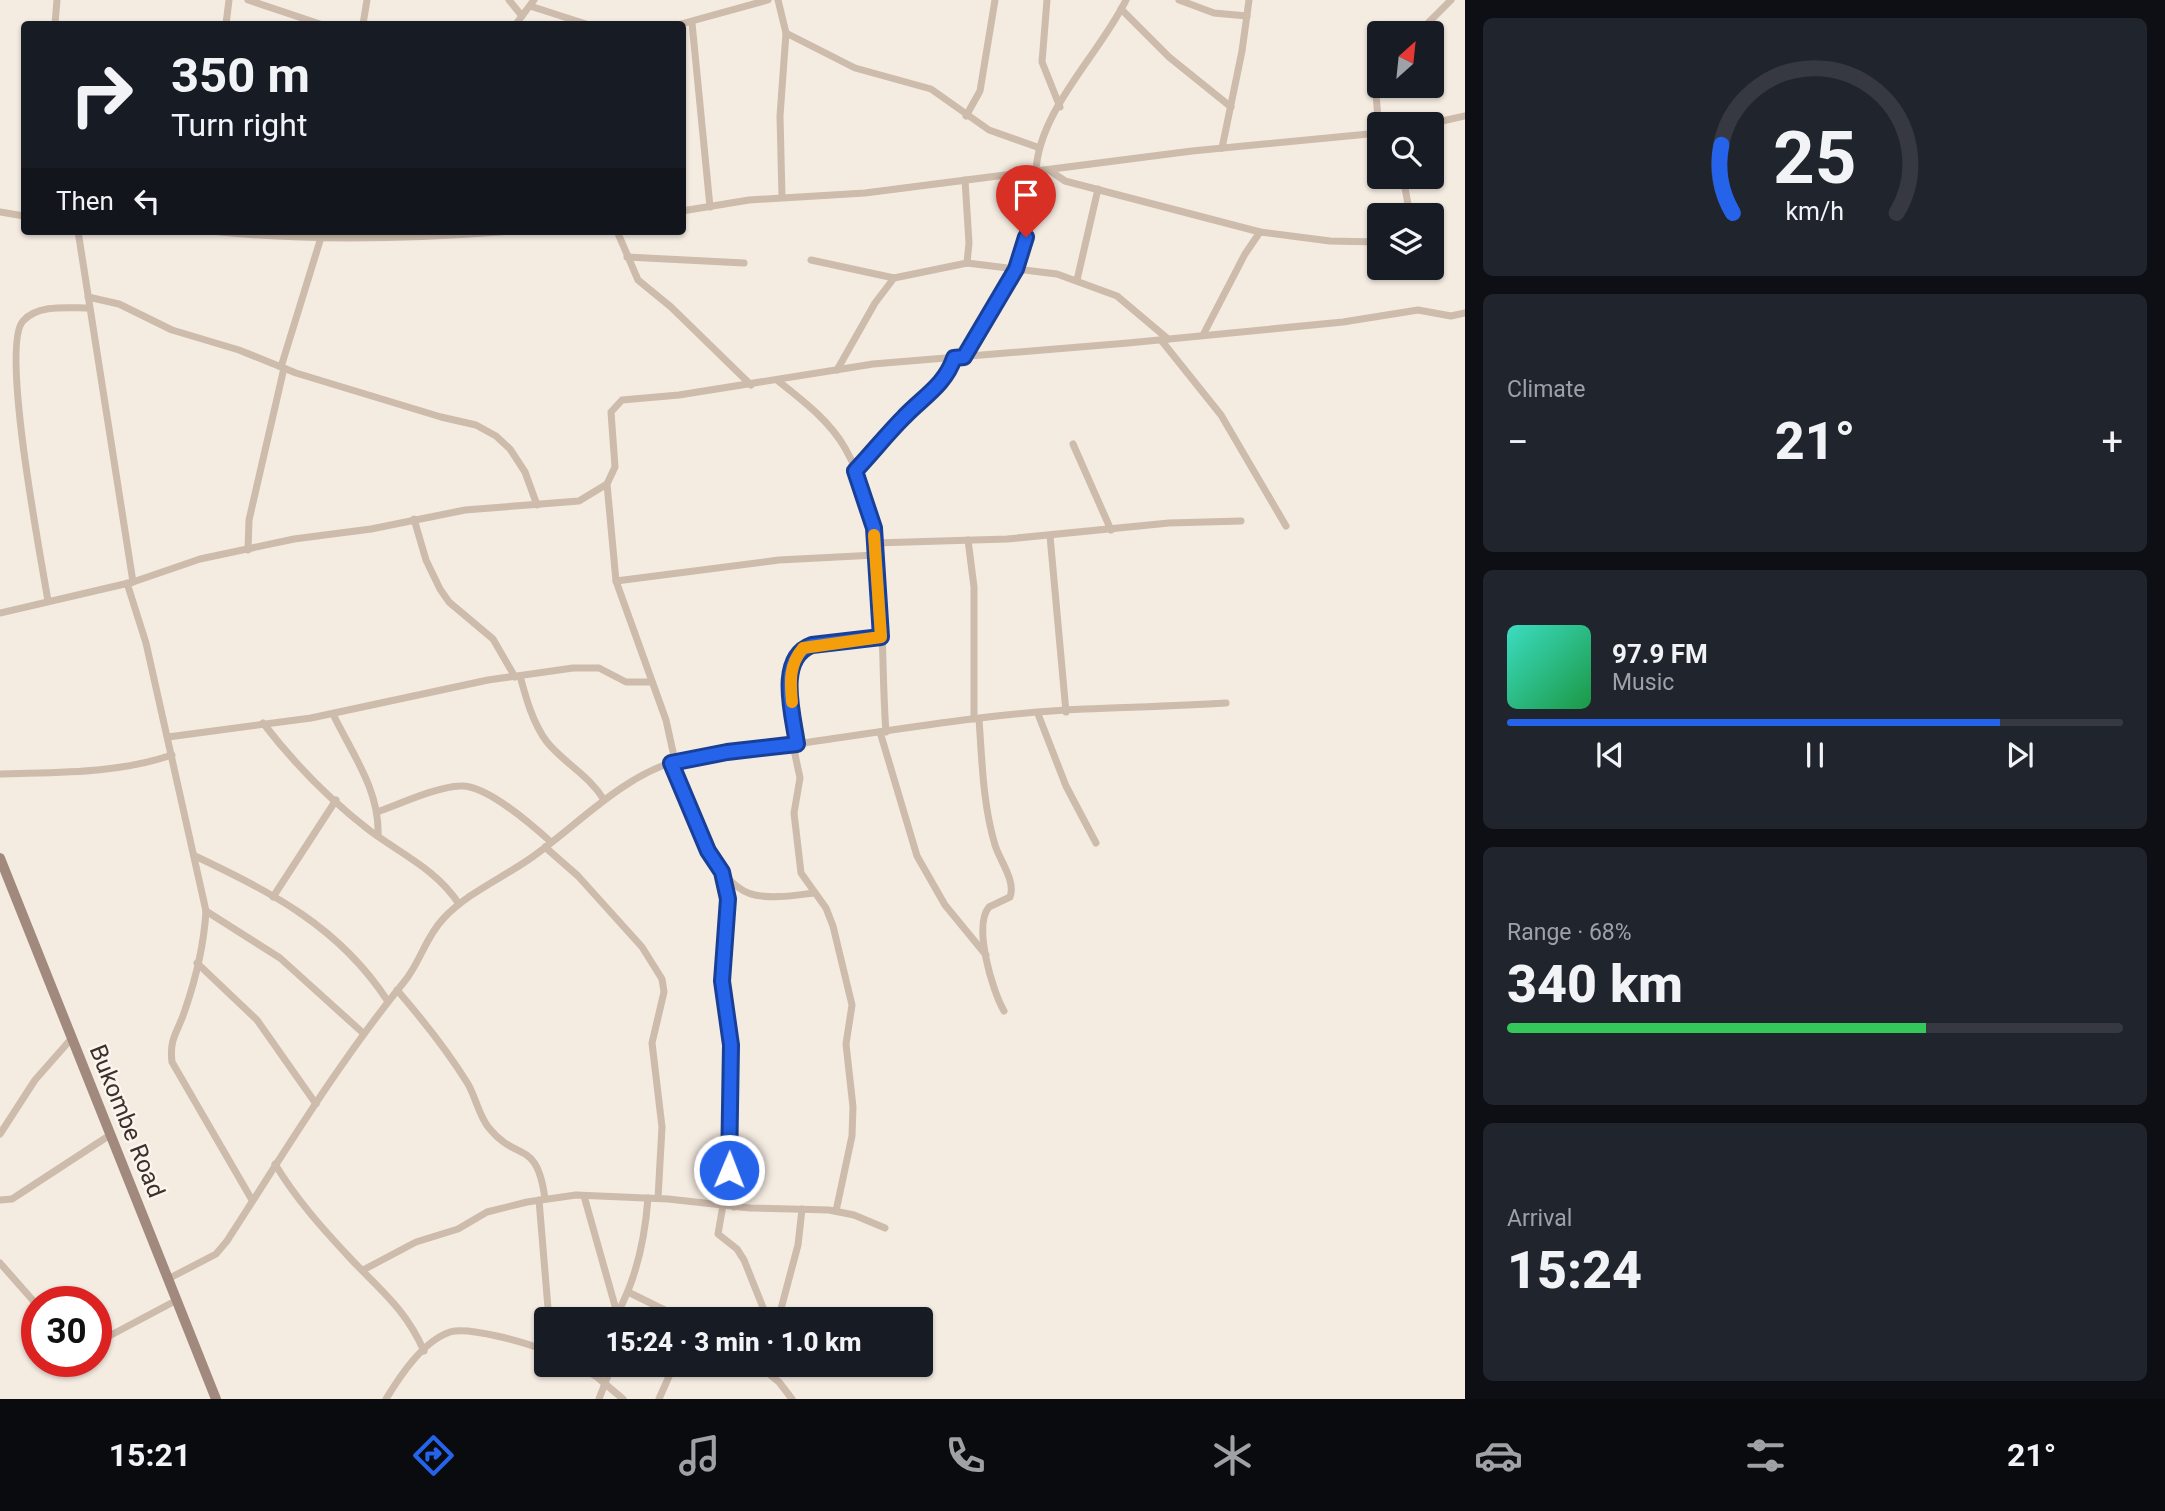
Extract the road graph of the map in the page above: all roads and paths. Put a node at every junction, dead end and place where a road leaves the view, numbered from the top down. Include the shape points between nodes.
1 (57, 0) edge
2 (229, 0) edge
3 (248, 0) edge
4 (367, 0) edge
5 (509, 0) edge
6 (766, 0) edge
7 (778, 0) edge
8 (995, 0) edge
9 (1047, 0) edge
10 (1126, 0) edge
11 (1179, 0) edge
12 (1249, 0) edge
13 (1451, 0) edge
14 (532, 3) edge
15 (1121, 9) junction
16 (522, 16) junction
17 (1247, 16) junction
18 (55, 21) edge
19 (226, 21) edge
20 (311, 21) edge
21 (364, 21) edge
22 (518, 21) edge
23 (578, 21) edge
24 (1430, 21) edge
25 (692, 23) junction
26 (686, 24) edge
27 (786, 33) junction
28 (1060, 107) junction
29 (1231, 107) junction
30 (966, 116) junction
31 (1465, 116) edge
32 (1444, 121) edge
33 (1367, 134) edge
34 (1037, 147) junction
35 (1222, 148) junction
36 (1049, 170) junction
37 (1035, 171) junction
38 (1025, 173) junction
39 (965, 180) junction
40 (1098, 189) junction
41 (782, 197) junction
42 (710, 206) junction
43 (686, 210) edge
44 (0, 212) edge
45 (21, 216) edge
46 (1261, 232) junction
47 (79, 235) edge
48 (246, 235) edge
49 (323, 235) edge
50 (619, 235) edge
51 (1367, 242) edge
52 (627, 257) junction
53 (811, 260) dead end
54 (744, 263) dead end
55 (967, 263) junction
56 (1016, 269) junction
57 (894, 278) junction
58 (1077, 280) junction
59 (88, 297) junction
60 (89, 308) junction
61 (1465, 313) edge
62 (1203, 335) junction
63 (1165, 339) junction
64 (964, 357) junction
65 (954, 358) junction
66 (283, 368) junction
67 (837, 370) junction
68 (777, 380) junction
69 (751, 385) junction
70 (1073, 444) dead end
71 (855, 471) junction
72 (607, 484) junction
73 (537, 505) junction
74 (414, 519) junction
75 (1241, 521) dead end
76 (1286, 526) dead end
77 (1111, 530) junction
78 (1050, 536) junction
79 (968, 540) junction
80 (875, 543) junction
81 (248, 550) junction
82 (876, 555) junction
83 (616, 581) junction
84 (130, 583) junction
85 (48, 601) junction
86 (0, 613) edge
87 (881, 637) junction
88 (517, 677) junction
89 (651, 682) junction
90 (1226, 703) dead end
91 (1066, 712) junction
92 (333, 714) junction
93 (1038, 714) junction
94 (977, 719) junction
95 (263, 723) junction
96 (883, 732) junction
97 (168, 737) junction
98 (795, 744) junction
99 (172, 755) junction
100 (673, 762) junction
101 (0, 774) edge
102 (336, 800) junction
103 (604, 800) junction
104 (377, 812) junction
105 (378, 836) junction
106 (1096, 843) dead end
107 (548, 844) junction
108 (195, 856) junction
109 (0, 858) edge
110 (722, 872) junction
111 (814, 893) junction
112 (273, 897) junction
113 (459, 904) junction
114 (205, 911) junction
115 (986, 955) junction
116 (197, 963) junction
117 (397, 990) junction
118 (387, 1000) junction
119 (1004, 1010) dead end
120 (363, 1033) junction
121 (72, 1038) junction
122 (316, 1104) junction
123 (0, 1134) edge
124 (110, 1135) junction
125 (275, 1164) junction
126 (584, 1196) junction
127 (649, 1198) junction
128 (658, 1198) junction
129 (542, 1199) junction
130 (0, 1200) edge
131 (252, 1200) junction
132 (723, 1205) junction
133 (734, 1207) junction
134 (802, 1209) junction
135 (836, 1211) junction
136 (885, 1228) dead end
137 (0, 1263) edge
138 (363, 1270) junction
139 (168, 1279) junction
140 (21, 1286) edge
141 (628, 1292) junction
142 (177, 1300) junction
143 (547, 1307) edge
144 (616, 1307) edge
145 (622, 1307) edge
146 (659, 1307) edge
147 (763, 1307) edge
148 (781, 1307) edge
149 (112, 1335) edge
150 (534, 1348) edge
151 (424, 1351) junction
152 (595, 1377) edge
153 (607, 1377) edge
154 (669, 1377) edge
155 (774, 1377) edge
156 (605, 1383) junction
157 (216, 1399) edge
158 (386, 1399) edge
159 (599, 1399) edge
160 (624, 1399) edge
161 (659, 1399) edge
162 (792, 1399) edge

1 - 18 street
2 - 19 street
3 - 20 street
4 - 21 street
5 - 16 street
6 - 25 street
7 - 27 street
8 - 30 street via 980,92
9 - 28 street via 1042,62
10 - 15 street
11 - 17 street via 1214,13
12 - 17 street
13 - 24 street
14 - 16 street
14 - 23 street
15 - 28 street
15 - 29 street via 1169,57
16 - 22 street
17 - 29 street
25 - 26 street
25 - 42 street
27 - 30 street via 855,68 931,89
27 - 41 street via 780,116
28 - 34 street
29 - 35 street
30 - 34 street via 989,130
31 - 32 street
33 - 35 street
34 - 37 street
35 - 36 street
36 - 37 street
36 - 40 street via 1065,181
37 - 38 street
38 - 39 street
38 - 56 street via 1028,223
39 - 41 street via 865,193
39 - 55 street
40 - 46 street
40 - 58 street
41 - 42 street
42 - 43 street
44 - 45 street
46 - 51 street
46 - 62 street
47 - 59 street
48 - 49 street via 282,239
49 - 66 street
50 - 52 street
52 - 54 street
52 - 69 street via 638,280
53 - 57 street
55 - 56 street
55 - 57 street
56 - 58 street
56 - 64 street
57 - 67 street
58 - 63 street via 1118,296
59 - 60 street
59 - 66 street via 119,304 172,330
60 - 84 street via 115,450
60 - 85 street via 43,309 23,320 16,332 14,357 26,464
61 - 62 street via 1451,317 1418,310
62 - 63 street
63 - 64 street
63 - 76 street via 1221,415
64 - 65 street
65 - 67 street
65 - 71 street via 941,384
66 - 73 street via 476,425 510,449 526,472
66 - 81 street via 249,520
67 - 68 street
68 - 69 street
68 - 71 street via 816,411 845,447
69 - 72 street via 617,403 610,417 615,467
70 - 77 street
71 - 80 street
72 - 73 street via 579,500
72 - 83 street
73 - 74 street
74 - 81 street
74 - 88 street via 440,589 493,639
75 - 77 street
77 - 78 street
78 - 79 street
78 - 91 street
79 - 80 street
79 - 94 street via 974,587
80 - 82 street
81 - 84 street via 200,559
82 - 83 street via 779,560
82 - 87 street
83 - 89 street
84 - 85 street
84 - 97 street
85 - 86 street
87 - 96 street
87 - 98 street via 803,648 790,676
88 - 89 street via 588,667 626,682
88 - 92 street
88 - 103 street via 549,744 595,785
89 - 100 street via 666,720
90 - 91 street
91 - 93 street
92 - 95 street
92 - 104 street via 371,787
93 - 94 street
93 - 106 street via 1066,786
94 - 96 street
94 - 115 street via 986,810 1012,891 986,910
95 - 97 street
95 - 102 street
96 - 98 street
96 - 115 street via 917,856 945,905
97 - 99 street
98 - 100 street
98 - 111 street via 800,778 794,798 796,852 801,873
99 - 101 street via 105,770
99 - 108 street
100 - 103 street
100 - 110 street via 708,851
102 - 105 street
102 - 112 street
103 - 107 street
104 - 105 street
104 - 107 street via 450,788 470,787 499,802
105 - 113 street via 431,871
107 - 113 street
107 - 128 street via 626,930 662,979 664,992 652,1043 662,1127
108 - 112 street
108 - 114 street
109 - 121 main road, Bukombe Road
110 - 111 street via 755,895
110 - 133 street via 728,899 722,981 731,1045 729,1170
111 - 135 street via 833,926 853,1015 846,1044 852,1136
112 - 118 street via 319,924 342,944
113 - 117 street via 437,925
114 - 116 street
114 - 120 street via 279,958
115 - 119 street via 990,983
116 - 122 street via 257,1020
116 - 131 street via 186,1010 170,1046 172,1062
117 - 118 street
117 - 129 street via 459,1070 489,1128 530,1155 540,1168
118 - 120 street
120 - 122 street
121 - 123 street via 35,1080
121 - 124 main road, Bukombe Road
122 - 125 street
124 - 130 street via 12,1199
124 - 139 main road, Bukombe Road
125 - 131 street
125 - 138 street via 292,1192
126 - 127 street
126 - 129 street
126 - 144 street
127 - 128 street
127 - 141 street via 641,1252
128 - 132 street
129 - 138 street via 487,1213
129 - 143 street
131 - 139 street via 216,1254
132 - 133 street
132 - 147 street via 718,1234 744,1260
133 - 134 street
134 - 135 street
134 - 148 street
135 - 136 street
137 - 140 street
138 - 151 street via 402,1310
139 - 142 main road, Bukombe Road
141 - 145 street
141 - 146 street
142 - 149 street
142 - 157 main road, Bukombe Road
150 - 151 street via 451,1331
151 - 158 street
152 - 156 street
153 - 156 street
154 - 161 street
155 - 162 street
156 - 159 street
156 - 160 street

